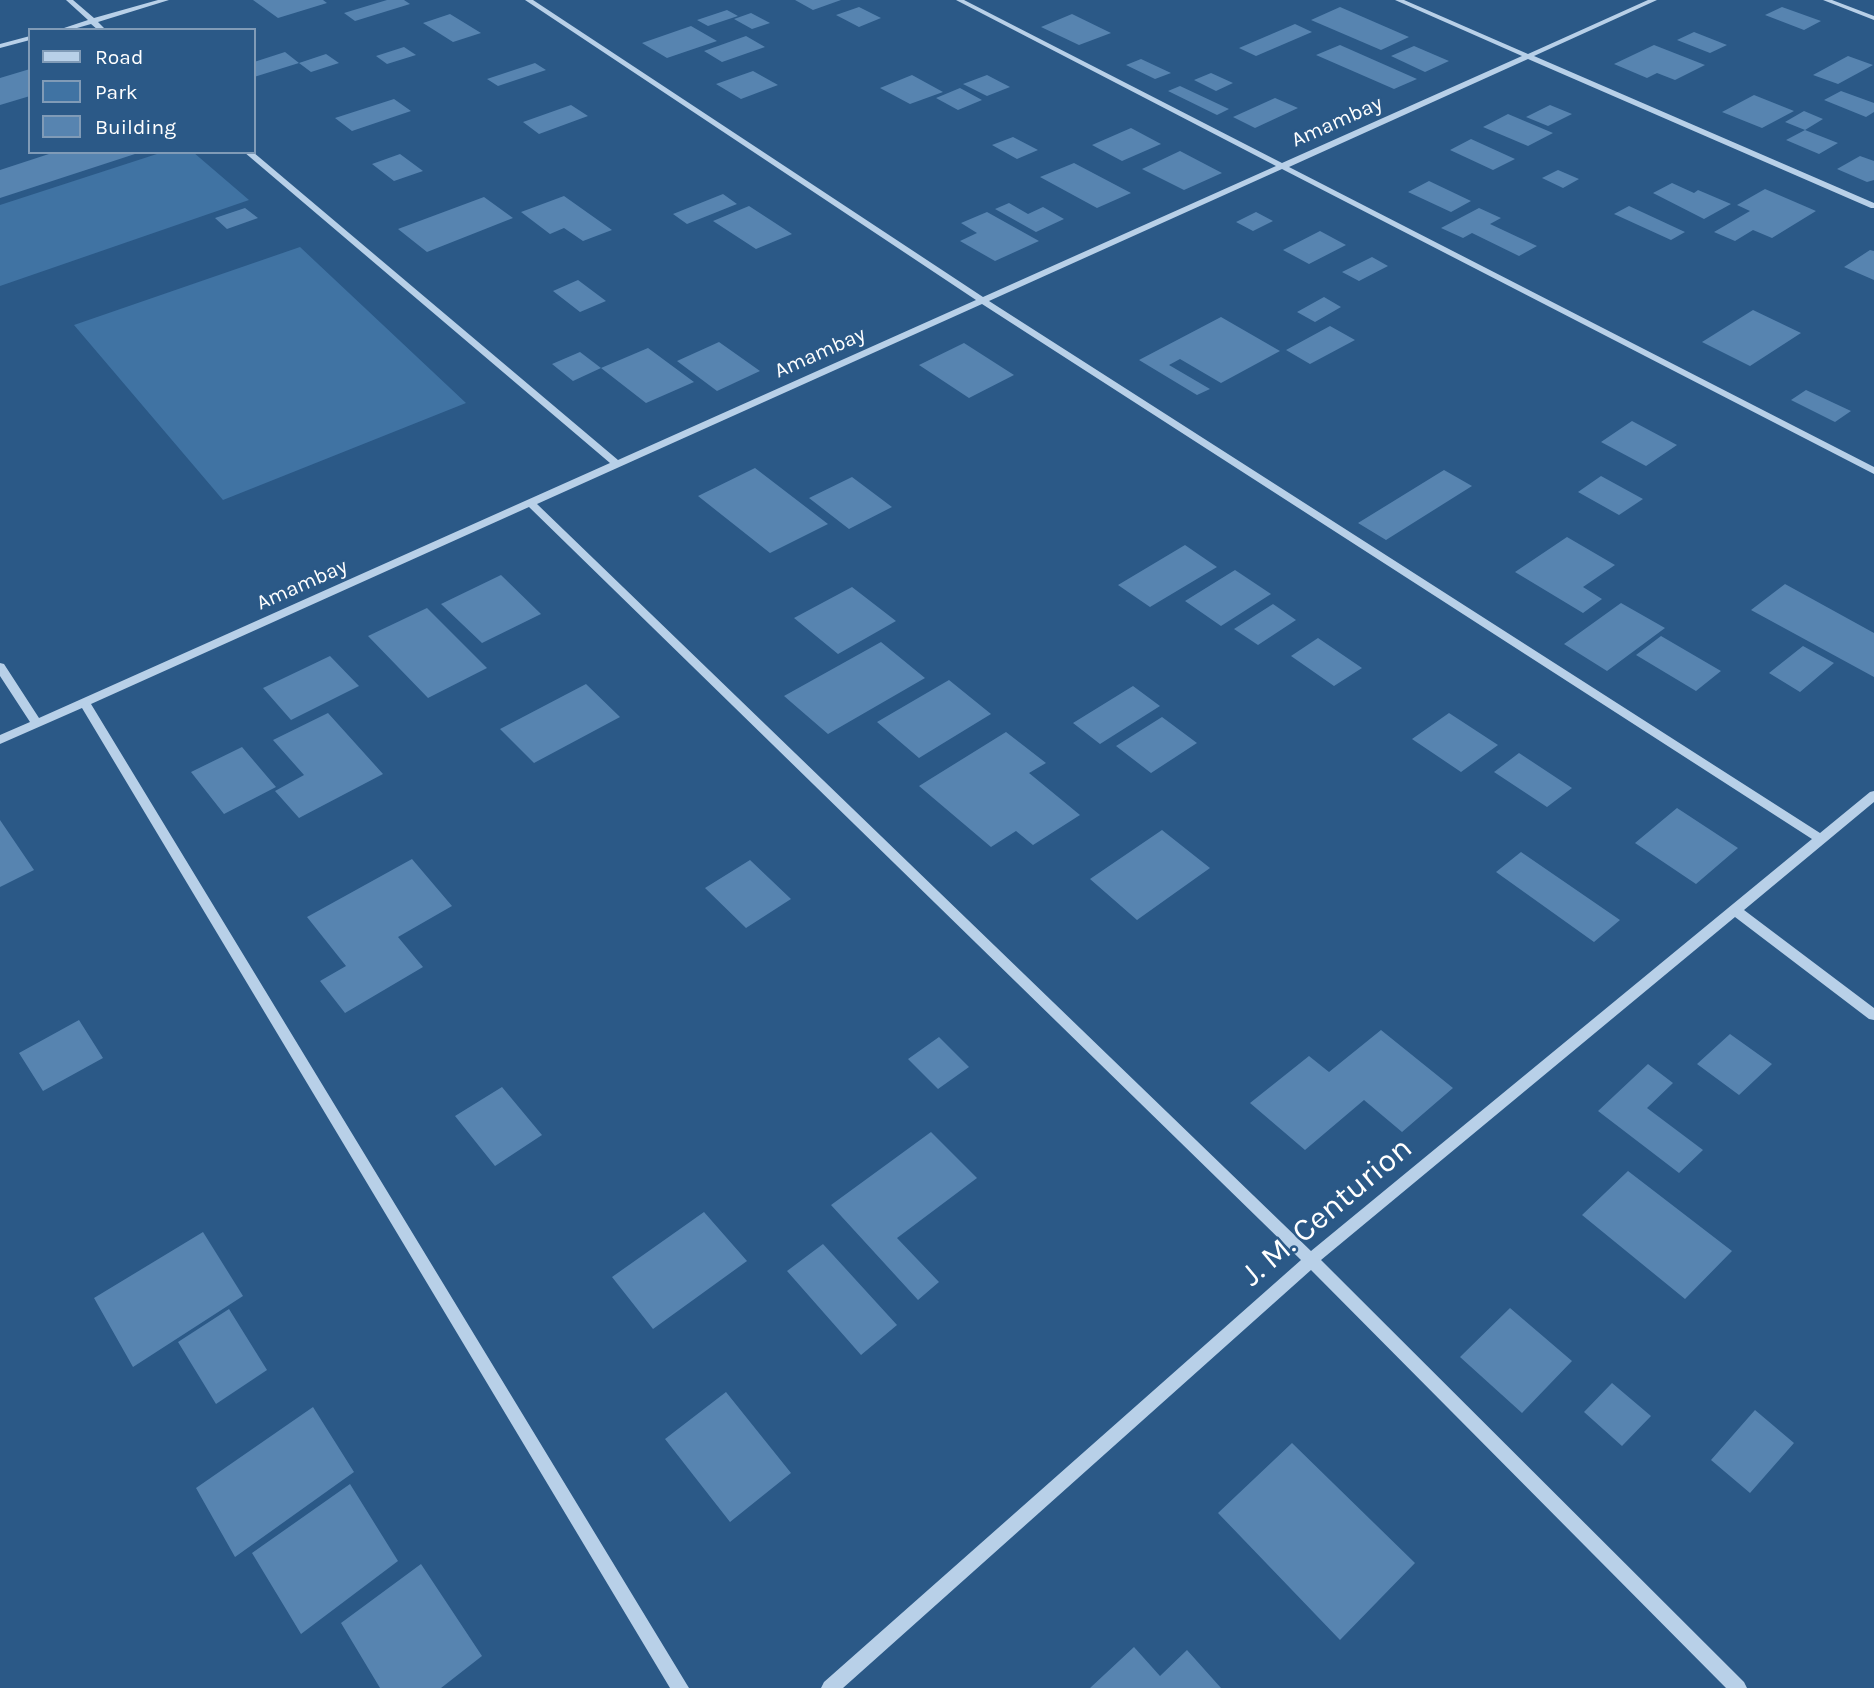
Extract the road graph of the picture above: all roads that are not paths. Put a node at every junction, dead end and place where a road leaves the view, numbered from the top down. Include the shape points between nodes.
1 (69, 0) edge
2 (166, 0) edge
3 (528, 0) edge
4 (959, 0) edge
5 (1398, 0) edge
6 (1654, 0) edge
7 (1826, 0) edge
8 (1874, 18) edge
9 (93, 21) junction
10 (68, 28) edge
11 (101, 28) edge
12 (28, 39) edge
13 (0, 46) edge
14 (1530, 55) junction
15 (250, 154) edge
16 (1282, 166) junction
17 (1874, 206) edge
18 (982, 300) junction
19 (617, 463) junction
20 (1874, 471) edge
21 (530, 502) junction
22 (0, 667) edge
23 (84, 701) junction
24 (37, 723) junction
25 (0, 740) edge
26 (1874, 795) edge
27 (1821, 839) junction
28 (1735, 911) junction
29 (1874, 1014) edge
30 (1311, 1260) junction
31 (680, 1688) edge
32 (830, 1688) edge
33 (1738, 1688) edge

1 - 9 street
2 - 9 street
3 - 18 street
4 - 16 street
5 - 14 street
6 - 14 street, Amambay
7 - 8 street
9 - 10 street
9 - 11 street
12 - 13 street
14 - 16 street, Amambay
14 - 17 street
15 - 19 street
16 - 18 street, Amambay
16 - 20 street
18 - 19 street, Amambay
18 - 27 street
19 - 21 street, Amambay
21 - 23 street, Amambay
21 - 30 street
22 - 24 street
23 - 24 street, Amambay
23 - 31 street
24 - 25 street, Amambay
26 - 27 street, J. M. Centurion
27 - 28 street, J. M. Centurion
28 - 29 street
28 - 30 street, J. M. Centurion
30 - 32 street, J. M. Centurion
30 - 33 street

